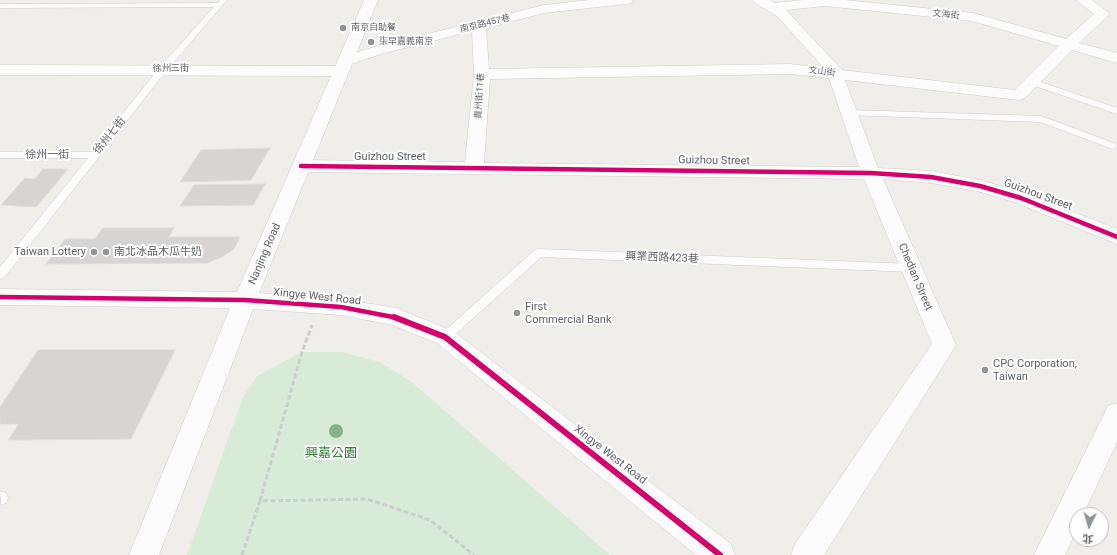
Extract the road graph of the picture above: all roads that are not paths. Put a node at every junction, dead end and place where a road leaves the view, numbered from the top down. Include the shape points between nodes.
1 (371, 0) edge
2 (626, 0) edge
3 (1083, 0) edge
4 (222, 3) edge
5 (765, 3) edge
6 (0, 6) edge
7 (479, 25) junction
8 (1069, 44) junction
9 (1117, 58) edge
10 (343, 66) junction
11 (163, 69) junction
12 (0, 70) edge
13 (836, 73) junction
14 (482, 74) junction
15 (1032, 82) junction
16 (1117, 110) edge
17 (850, 113) junction
18 (1113, 146) dead end
19 (0, 155) edge
20 (95, 155) junction
21 (301, 166) junction
22 (474, 167) junction
23 (871, 173) junction
24 (1117, 237) edge
25 (912, 268) junction
26 (0, 275) edge
27 (0, 297) edge
28 (245, 300) junction
29 (445, 338) junction
30 (1117, 414) edge
31 (144, 555) edge
32 (720, 555) edge
33 (806, 555) edge
34 (1049, 555) edge

1 - 10 street, Nanjing Road
2 - 7 street, 南京路457巷 via 544,9
3 - 8 street, 文山街 via 1103,14
4 - 6 lane
4 - 11 lane, 徐州七街
5 - 8 street, 文海街 via 825,2 973,17
5 - 13 street, Chedian Street via 782,13
7 - 10 street, 南京路457巷 via 376,51
7 - 14 street, 貴州街11巷
8 - 9 street, 文海街
8 - 15 street, 文山街
10 - 11 street, 徐州三街
10 - 21 street, Nanjing Road
11 - 12 street, 徐州三街
11 - 20 lane, 徐州七街
13 - 14 street, 文山街 via 790,68
13 - 15 street, 文山街 via 1019,95
13 - 17 street, Chedian Street
14 - 22 street, 貴州街11巷
15 - 16 lane
17 - 18 lane via 1041,120
17 - 23 street, Chedian Street
19 - 20 lane, 徐州一街
20 - 26 lane, 徐州七街
21 - 22 street, Guizhou Street
21 - 28 street, Nanjing Road
22 - 23 street, Guizhou Street
23 - 24 street, Guizhou Street via 931,177 980,186 1021,198
23 - 25 street, Chedian Street
25 - 29 lane, 興業西路423巷 via 539,253
25 - 33 street, Chedian Street via 944,345
27 - 28 street, Xingye West Road
28 - 29 street, Xingye West Road via 348,308 396,317
28 - 31 street, Nanjing Road
29 - 32 street, Xingye West Road
30 - 34 street

